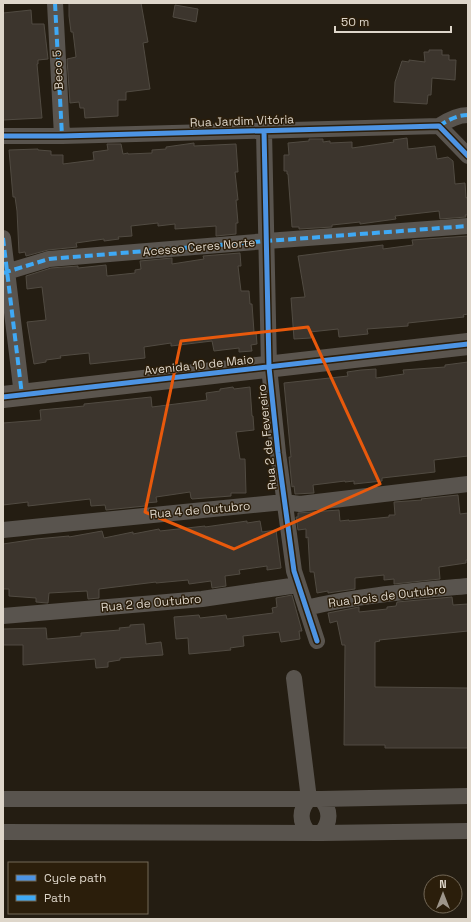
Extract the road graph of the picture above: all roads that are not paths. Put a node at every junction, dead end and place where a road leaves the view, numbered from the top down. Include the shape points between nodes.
1 (55, 3) edge
2 (468, 115) edge
3 (439, 126) junction
4 (264, 131) junction
5 (3, 136) edge
6 (62, 136) junction
7 (468, 156) edge
8 (468, 226) edge
9 (3, 238) edge
10 (266, 241) junction
11 (5, 273) edge
12 (468, 344) edge
13 (269, 368) junction
14 (12, 396) edge
15 (468, 484) edge
16 (284, 502) junction
17 (3, 530) edge
18 (298, 586) junction
19 (468, 586) edge
20 (306, 608) junction
21 (3, 616) edge
22 (317, 641) dead end
23 (294, 678) dead end
24 (468, 796) edge
25 (3, 798) edge
26 (315, 799) junction
27 (468, 831) edge
28 (3, 832) edge
29 (315, 833) junction

1 - 6 street, Beco 5
2 - 3 street via 450,119
3 - 4 street, Rua Jardim Vitória
3 - 7 street
4 - 6 street, Rua Jardim Vitória
4 - 10 street, Rua 2 de Fevereiro
5 - 6 street, Rua Jardim Vitória
8 - 10 street, Acesso Ceres Norte
9 - 11 street
10 - 11 street, Acesso Ceres Norte via 49,260
10 - 13 street, Rua 2 de Fevereiro
11 - 14 street
12 - 13 street, Avenida 10 de Maio
13 - 14 street, Avenida 10 de Maio
13 - 16 street, Rua 2 de Fevereiro
15 - 16 street, Rua 4 de Outubro via 300,504
16 - 17 street, Rua 4 de Outubro
16 - 18 street, Rua 2 de Fevereiro
18 - 20 street, Rua 2 de Fevereiro
18 - 21 street, Rua 2 de Outubro via 202,599
19 - 20 street, Rua Dois de Outubro via 371,595
20 - 22 street, Rua 2 de Fevereiro
23 - 26 street
24 - 26 street
25 - 26 street
26 - 29 street via 305,804 301,816 305,828
26 - 29 street via 326,804 329,816 326,828
27 - 29 street
28 - 29 street

